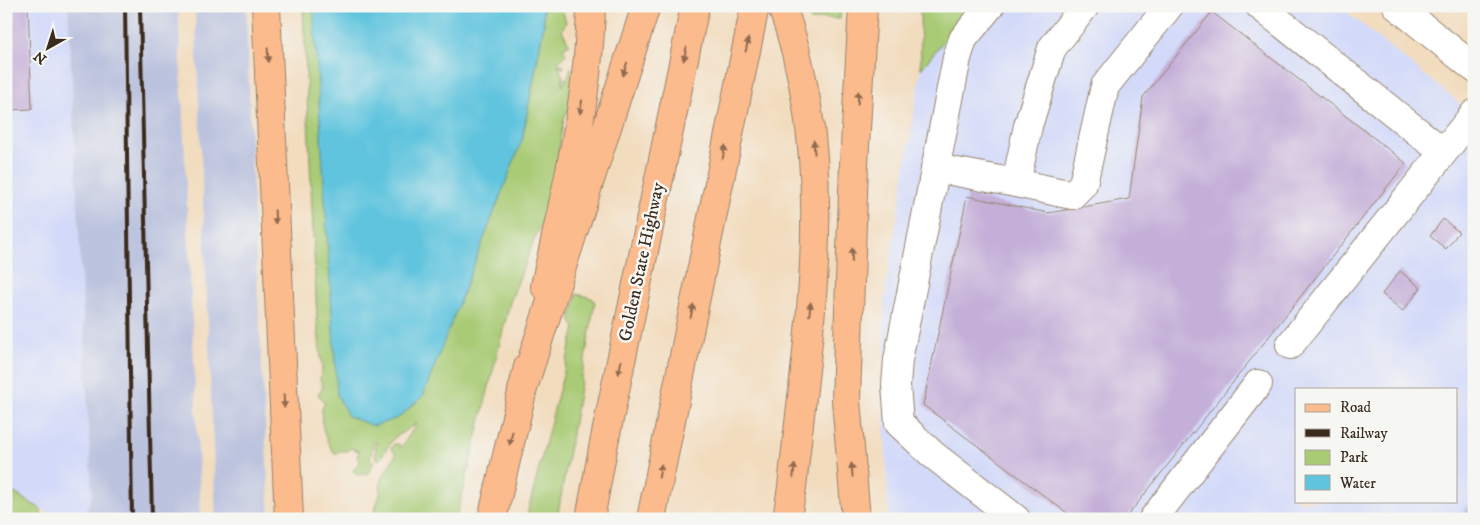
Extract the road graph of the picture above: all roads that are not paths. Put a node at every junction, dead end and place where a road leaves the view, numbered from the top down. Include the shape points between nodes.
1 (266, 6) edge
2 (591, 6) edge
3 (646, 6) edge
4 (695, 6) edge
5 (755, 6) edge
6 (782, 6) edge
7 (863, 6) edge
8 (990, 6) edge
9 (1085, 6) edge
10 (1169, 6) edge
11 (1260, 6) edge
12 (1397, 6) edge
13 (1474, 68) edge
14 (1474, 114) edge
15 (1443, 152) junction
16 (935, 168) junction
17 (1016, 183) junction
18 (1290, 345) dead end
19 (1258, 384) dead end
20 (522, 390) junction
21 (289, 519) edge
22 (492, 519) edge
23 (590, 519) edge
24 (651, 519) edge
25 (787, 519) edge
26 (856, 519) edge
27 (1016, 519) edge
28 (1153, 519) edge

1 -> 21 main road
2 -> 20 main road via 587,69 575,145
3 -> 20 main road
4 -> 23 main road, Golden State Highway
24 -> 5 main road
25 -> 6 main road via 815,263 816,195 809,110
26 -> 7 main road via 846,400
8 - 16 street via 963,39
9 - 17 street via 1052,48 1028,126
10 - 17 street via 1105,86 1083,184 1072,195
11 - 15 street
12 - 13 street
14 - 15 street
15 - 18 street
16 - 17 street
16 - 27 street via 898,360 899,423 932,454
19 - 28 street
20 -> 22 main road

